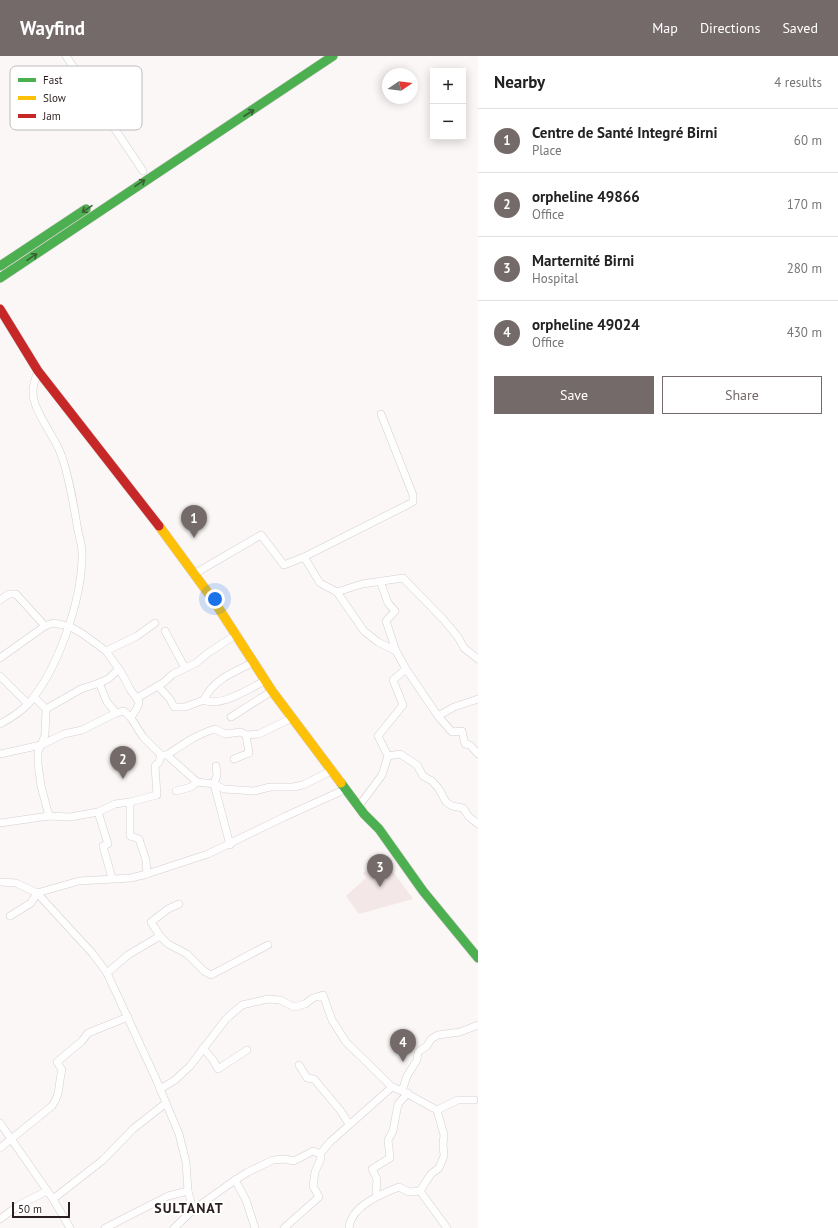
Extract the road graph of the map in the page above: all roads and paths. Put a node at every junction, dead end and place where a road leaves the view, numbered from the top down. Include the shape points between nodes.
1 (66, 56) edge
2 (318, 56) edge
3 (332, 56) edge
4 (73, 66) edge
5 (262, 99) junction
6 (116, 130) edge
7 (161, 160) dead end
8 (143, 171) dead end
9 (92, 205) dead end
10 (0, 266) edge
11 (0, 278) edge
12 (0, 309) edge
13 (38, 371) junction
14 (381, 414) dead end
15 (304, 557) junction
16 (194, 574) junction
17 (380, 581) junction
18 (337, 592) junction
19 (0, 600) edge
20 (155, 623) dead end
21 (45, 626) junction
22 (69, 626) junction
23 (165, 632) dead end
24 (237, 634) junction
25 (106, 651) junction
26 (396, 651) junction
27 (0, 658) edge
28 (478, 659) edge
29 (254, 662) junction
30 (185, 668) junction
31 (119, 669) junction
32 (406, 669) junction
33 (0, 676) edge
34 (266, 680) junction
35 (99, 683) junction
36 (158, 686) junction
37 (272, 691) junction
38 (34, 697) junction
39 (137, 698) junction
40 (478, 699) edge
41 (204, 700) junction
42 (28, 704) junction
43 (46, 709) junction
44 (116, 713) junction
45 (438, 716) junction
46 (231, 717) dead end
47 (131, 718) junction
48 (292, 718) junction
49 (0, 724) edge
50 (246, 734) junction
51 (41, 745) junction
52 (477, 751) edge
53 (0, 754) edge
54 (164, 755) junction
55 (388, 756) junction
56 (234, 759) dead end
57 (216, 766) dead end
58 (332, 770) junction
59 (197, 782) junction
60 (214, 784) junction
61 (346, 789) junction
62 (176, 791) dead end
63 (130, 802) junction
64 (359, 806) junction
65 (98, 812) junction
66 (49, 816) junction
67 (0, 822) edge
68 (478, 824) edge
69 (230, 845) junction
70 (147, 874) junction
71 (112, 878) junction
72 (0, 882) edge
73 (37, 893) junction
74 (179, 904) dead end
75 (10, 916) dead end
76 (160, 936) junction
77 (268, 945) dead end
78 (478, 958) edge
79 (107, 973) junction
80 (128, 1017) junction
81 (478, 1025) edge
82 (204, 1048) junction
83 (246, 1050) dead end
84 (299, 1065) dead end
85 (392, 1087) junction
86 (160, 1088) junction
87 (405, 1092) junction
88 (477, 1102) edge
89 (166, 1103) junction
90 (437, 1110) junction
91 (0, 1123) edge
92 (349, 1124) junction
93 (11, 1139) junction
94 (0, 1148) edge
95 (320, 1154) junction
96 (234, 1180) junction
97 (47, 1191) junction
98 (188, 1191) junction
99 (420, 1191) junction
100 (378, 1195) junction
101 (53, 1199) junction
102 (193, 1210) junction
103 (0, 1219) edge
104 (70, 1228) edge
105 (105, 1228) edge
106 (174, 1228) edge
107 (255, 1228) edge
108 (284, 1228) edge
109 (349, 1228) edge
110 (447, 1228) edge

1 - 4 street
2 - 5 main road
3 - 5 main road
5 - 7 main road
11 -> 5 main road
6 - 8 street
9 -> 10 main road
12 - 13 main road
13 - 16 main road
13 - 22 street via 33,389 34,401 62,455 72,494 82,556 78,591
14 - 15 street via 413,495 413,502
15 - 16 street via 284,565 262,535
15 - 18 street via 320,583
16 - 24 main road
17 - 18 street
17 - 26 street via 388,602 395,611 386,621
17 - 28 street via 403,578 458,637 464,648
18 - 26 street via 364,631
19 - 21 street via 9,594 16,594
20 - 25 street via 137,636
21 - 22 street via 53,623
21 - 27 street
22 - 25 street
22 - 38 street via 53,667
23 - 30 street
24 - 29 main road
24 - 30 street
25 - 31 street
26 - 32 street
29 - 34 main road
29 - 41 street via 217,682
30 - 36 street
31 - 35 street via 108,680
31 - 39 street
32 - 45 street
32 - 55 street via 393,680 403,705 378,736
33 - 42 street
34 - 37 main road
34 - 41 street via 228,700
35 - 43 street via 81,689
35 - 44 street via 107,702
36 - 39 street
36 - 41 street via 174,707 185,707
37 - 46 street
37 - 48 main road
38 - 42 street
38 - 43 street
39 - 47 street via 139,705
40 - 45 street via 454,707
42 - 49 street
43 - 51 street via 45,735
44 - 47 street via 124,711
44 - 51 street via 82,730 64,734
45 - 52 street via 452,732 462,731 465,744
47 - 54 street via 143,737
48 - 50 street via 259,734
48 - 58 main road
50 - 54 street via 225,734 215,729
50 - 56 street via 249,753
51 - 53 street
51 - 66 street via 38,764
54 - 59 street
54 - 63 street via 155,766 157,795
55 - 64 street via 382,776
55 - 68 street via 400,754 417,765 423,776 439,789 446,802 463,808
57 - 60 street
58 - 60 street via 293,787 270,787 254,791 224,789
58 - 61 main road
59 - 60 street
59 - 62 street
60 - 69 street
61 - 64 main road
61 - 69 street
63 - 65 street via 115,804
63 - 70 street via 130,836 138,839 146,860
64 - 78 main road via 379,829 418,885
65 - 66 street via 70,817
65 - 71 street via 108,844 103,846
66 - 67 street
69 - 70 street
70 - 71 street via 131,878
71 - 73 street via 79,881
72 - 73 street via 16,883
73 - 75 street via 31,903
73 - 79 street
74 - 76 street via 168,908 151,922
76 - 77 street via 168,944 187,954 211,975
76 - 79 street via 128,955
79 - 80 street
80 - 86 street
80 - 93 street via 88,1033 57,1062 62,1070 58,1081 57,1099 52,1106
81 - 87 street via 431,1039 427,1046 418,1052 417,1060 407,1076
82 - 83 street via 218,1069
82 - 85 street via 226,1019 242,1005 268,999 280,1000 294,1007 323,995 332,1020 346,1042
82 - 86 street via 175,1080
84 - 92 street via 307,1078 314,1079
85 - 87 street
85 - 92 street
86 - 89 street
87 - 90 street
87 - 100 street via 398,1104 393,1131 388,1140 390,1158 372,1169 377,1179
88 - 90 street via 458,1100
89 - 98 street via 186,1162
89 - 101 street via 133,1129 103,1160
90 - 99 street via 444,1134 444,1156 439,1168 431,1174
91 - 93 street
92 - 95 street
93 - 94 street
93 - 97 street
95 - 96 street via 313,1151 294,1161 273,1160
95 - 108 street via 313,1186 319,1197
96 - 102 street
96 - 107 street via 246,1200
97 - 101 street
97 - 103 street via 19,1205
98 - 102 street
98 - 105 street via 168,1196
99 - 100 street via 409,1192 399,1187
99 - 110 street
100 - 109 street via 350,1220
101 - 104 street
102 - 106 street

